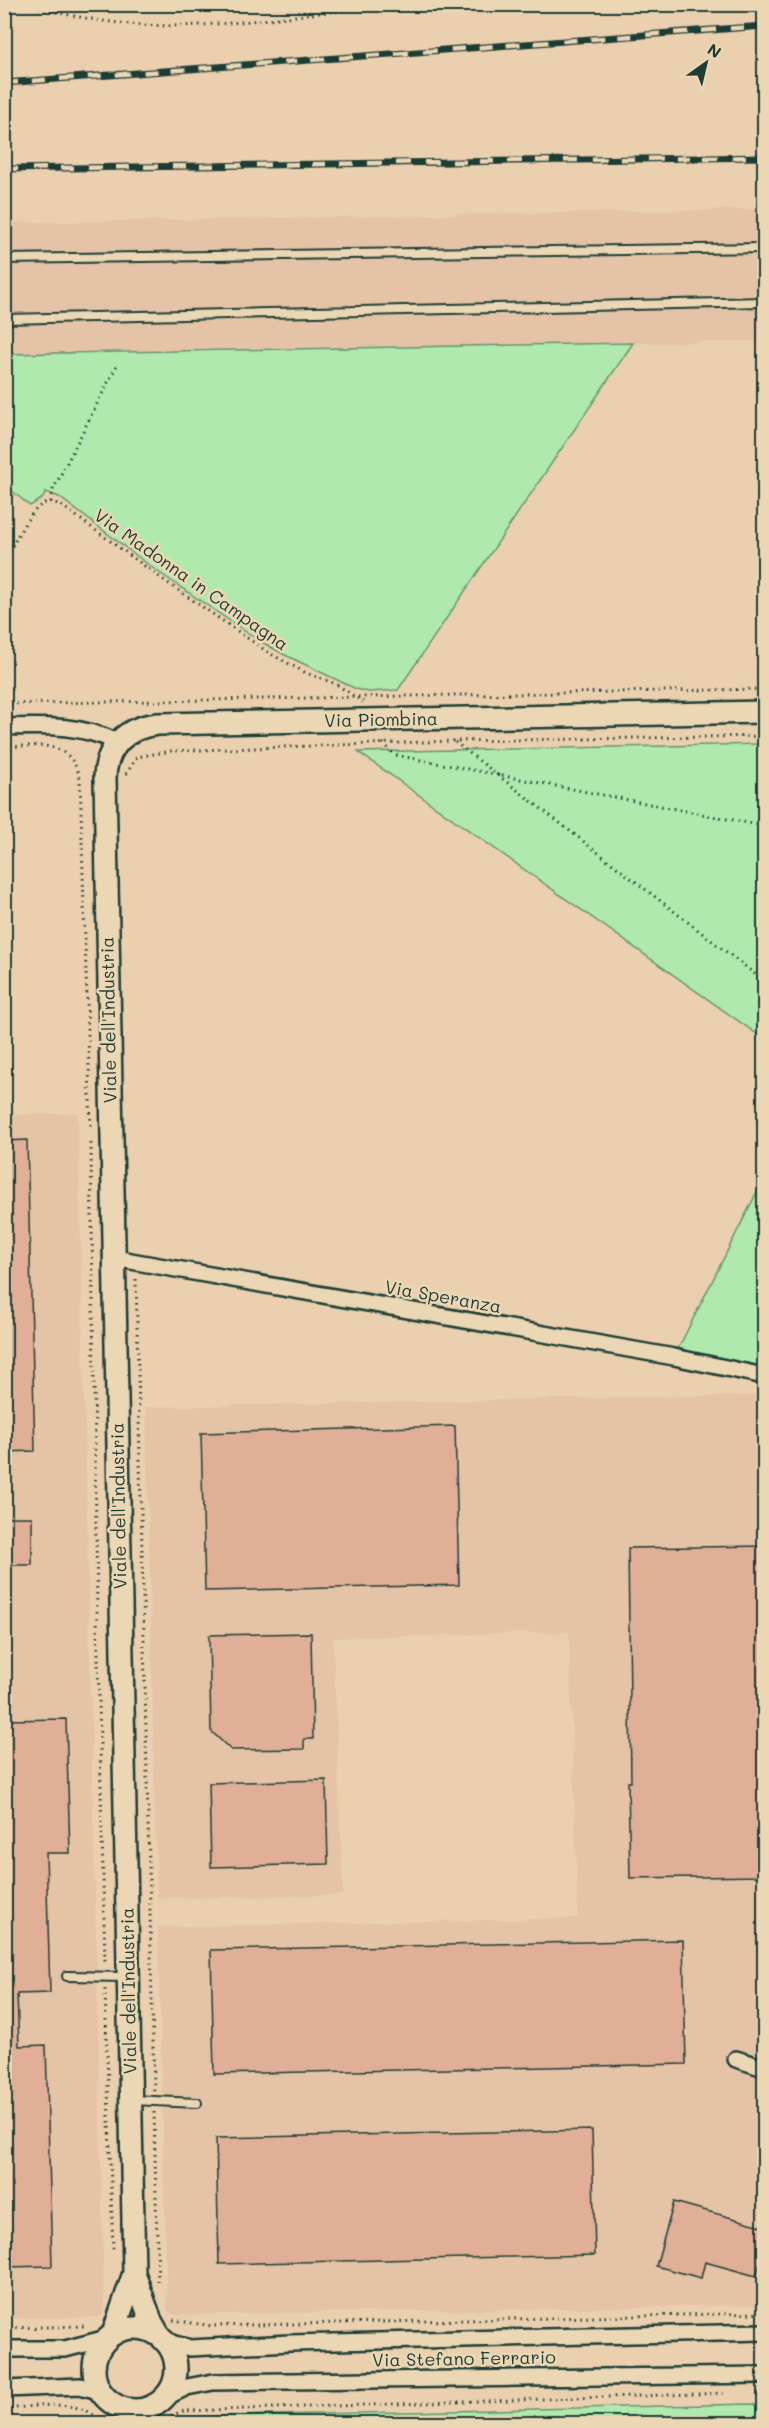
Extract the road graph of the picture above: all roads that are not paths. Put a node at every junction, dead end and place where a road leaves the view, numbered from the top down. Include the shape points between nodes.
1 (765, 248) edge
2 (4, 258) edge
3 (765, 302) edge
4 (4, 319) edge
5 (765, 712) edge
6 (4, 727) edge
7 (118, 742) junction
8 (114, 1258) junction
9 (765, 1376) edge
10 (67, 1976) dead end
11 (129, 1977) junction
12 (736, 2059) dead end
13 (765, 2068) edge
14 (132, 2100) junction
15 (197, 2103) dead end
16 (134, 2273) junction
17 (165, 2331) junction
18 (765, 2332) edge
19 (110, 2336) junction
20 (4, 2349) edge
21 (765, 2375) edge
22 (4, 2389) edge
23 (109, 2401) junction
24 (162, 2409) edge
25 (120, 2424) edge
26 (142, 2424) edge

1 - 2 lane
3 - 4 lane
5 - 7 street, Via Piombina via 158,724 134,729
6 - 7 street via 70,727
7 - 8 street, Viale dell'Industria via 107,758 105,778
8 - 9 street, Via Speranza
8 - 11 street, Viale dell'Industria
10 - 11 lane
11 - 14 street, Viale dell'Industria
12 - 13 street
14 - 15 lane
14 - 16 street, Viale dell'Industria
16 - 17 street via 152,2321
16 - 19 street
17 - 18 street, Via Stefano Ferrario via 190,2348
17 - 19 street via 124,2329
17 - 24 street via 176,2376
19 - 20 street via 65,2349
19 - 23 street via 94,2362 96,2381
21 - 24 street, Via Stefano Ferrario via 213,2382 187,2386
22 - 23 street via 80,2386 95,2390
23 - 24 street via 130,2410
23 - 25 street
24 - 26 street

